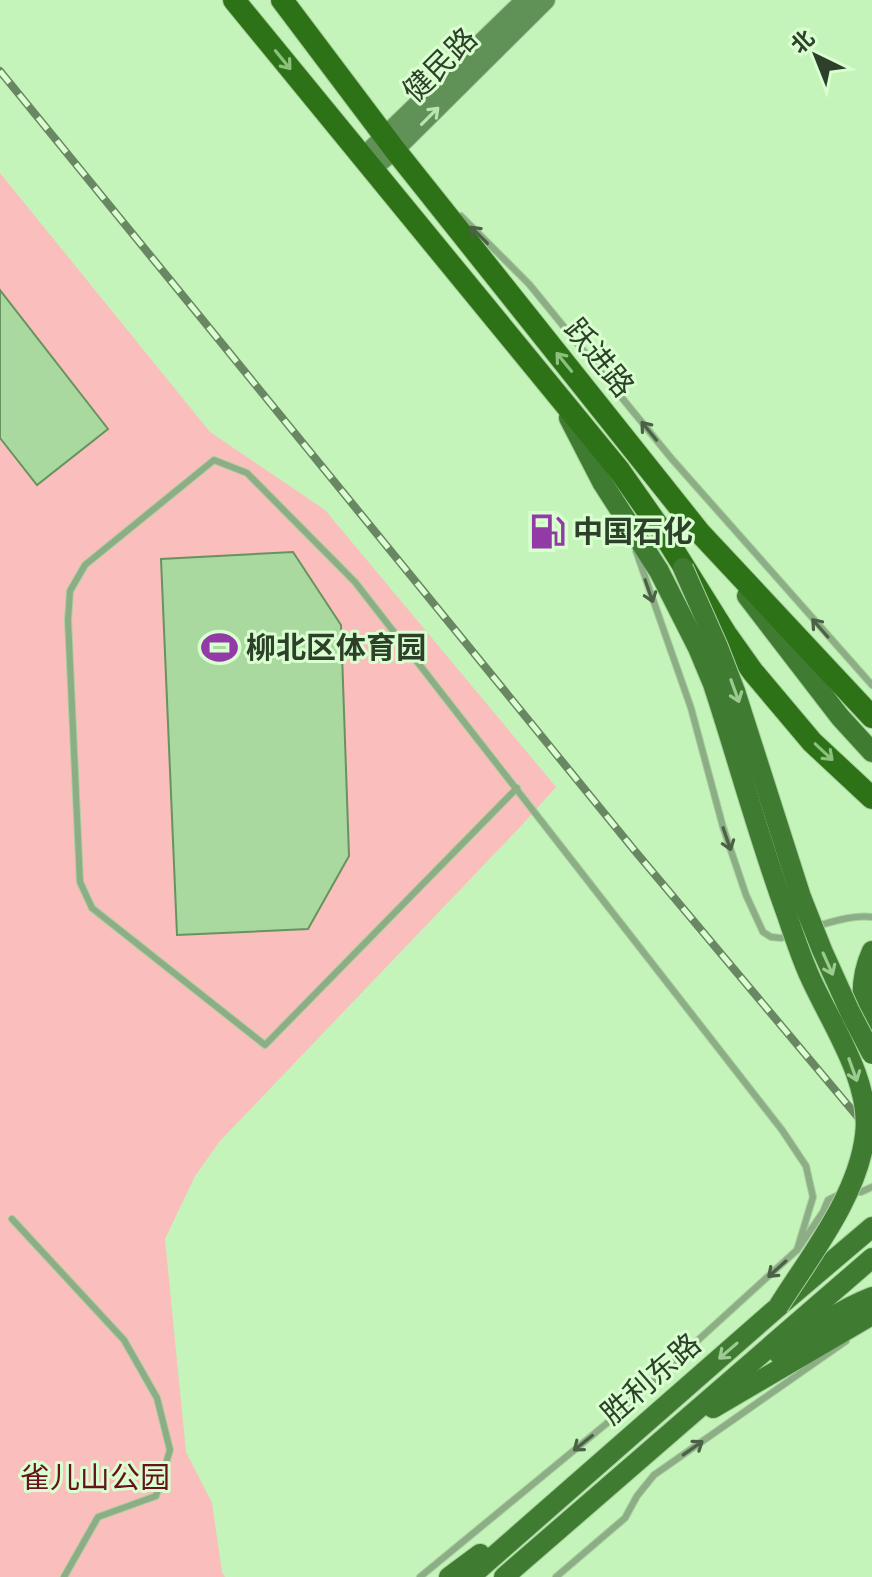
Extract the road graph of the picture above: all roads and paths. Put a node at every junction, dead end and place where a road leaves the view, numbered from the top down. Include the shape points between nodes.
1 (234, 0) edge
2 (282, 0) edge
3 (525, 0) edge
4 (546, 0) edge
5 (390, 143) junction
6 (368, 163) junction
7 (556, 393) junction
8 (625, 517) junction
9 (700, 533) junction
10 (680, 562) junction
11 (872, 685) edge
12 (872, 717) edge
13 (872, 752) edge
14 (517, 788) junction
15 (872, 798) edge
16 (872, 917) edge
17 (872, 951) edge
18 (871, 1052) edge
19 (872, 1187) edge
20 (12, 1219) dead end
21 (872, 1227) edge
22 (797, 1250) junction
23 (872, 1258) edge
24 (872, 1297) edge
25 (778, 1307) junction
26 (872, 1318) edge
27 (714, 1407) junction
28 (629, 1468) junction
29 (562, 1496) junction
30 (576, 1514) junction
31 (64, 1577) edge
32 (420, 1577) edge
33 (449, 1577) edge
34 (470, 1577) edge
35 (504, 1577) edge
36 (522, 1577) edge
37 (556, 1577) edge

1 -> 6 highway, 跃进路
2 - 5 highway, 跃进路
3 - 5 main road, 健民路
5 -> 4 main road, 健民路
5 - 6 main road, 健民路
9 -> 5 highway, 跃进路
11 -> 5 lane via 671,458 529,284
6 - 7 highway, 跃进路
7 - 8 main road
7 - 10 highway, 跃进路 via 619,470
8 -> 16 lane via 691,708 723,827 763,932 781,938 847,918
8 -> 25 main road, bridge via 659,571 713,684 780,896 865,1107 866,1133 851,1186
9 - 12 highway
9 - 13 main road, 跃进路
10 -> 15 highway, bridge via 753,672 812,742
10 -> 18 main road, 跃进路, bridge via 735,691 801,897
14 - 14 lane via 265,1045 92,908 80,882 70,591 85,565 214,460 247,473 355,582
14 - 22 lane via 806,1166 813,1197
17 - 18 main road via 861,996
19 - 22 lane via 828,1200
20 - 31 lane via 124,1340 157,1398 170,1450 156,1496 98,1517
21 - 25 main road, 胜利东路, bridge
22 -> 32 lane via 606,1424
23 - 28 main road, 胜利东路
24 - 27 main road via 825,1321
25 -> 29 main road, 胜利东路
26 - 27 main road
37 -> 26 lane via 625,1518 654,1475 854,1336
27 - 28 main road
28 - 30 main road, 胜利东路
29 - 33 main road
29 - 34 main road, 胜利东路
30 - 35 main road, 胜利东路
30 - 36 main road

